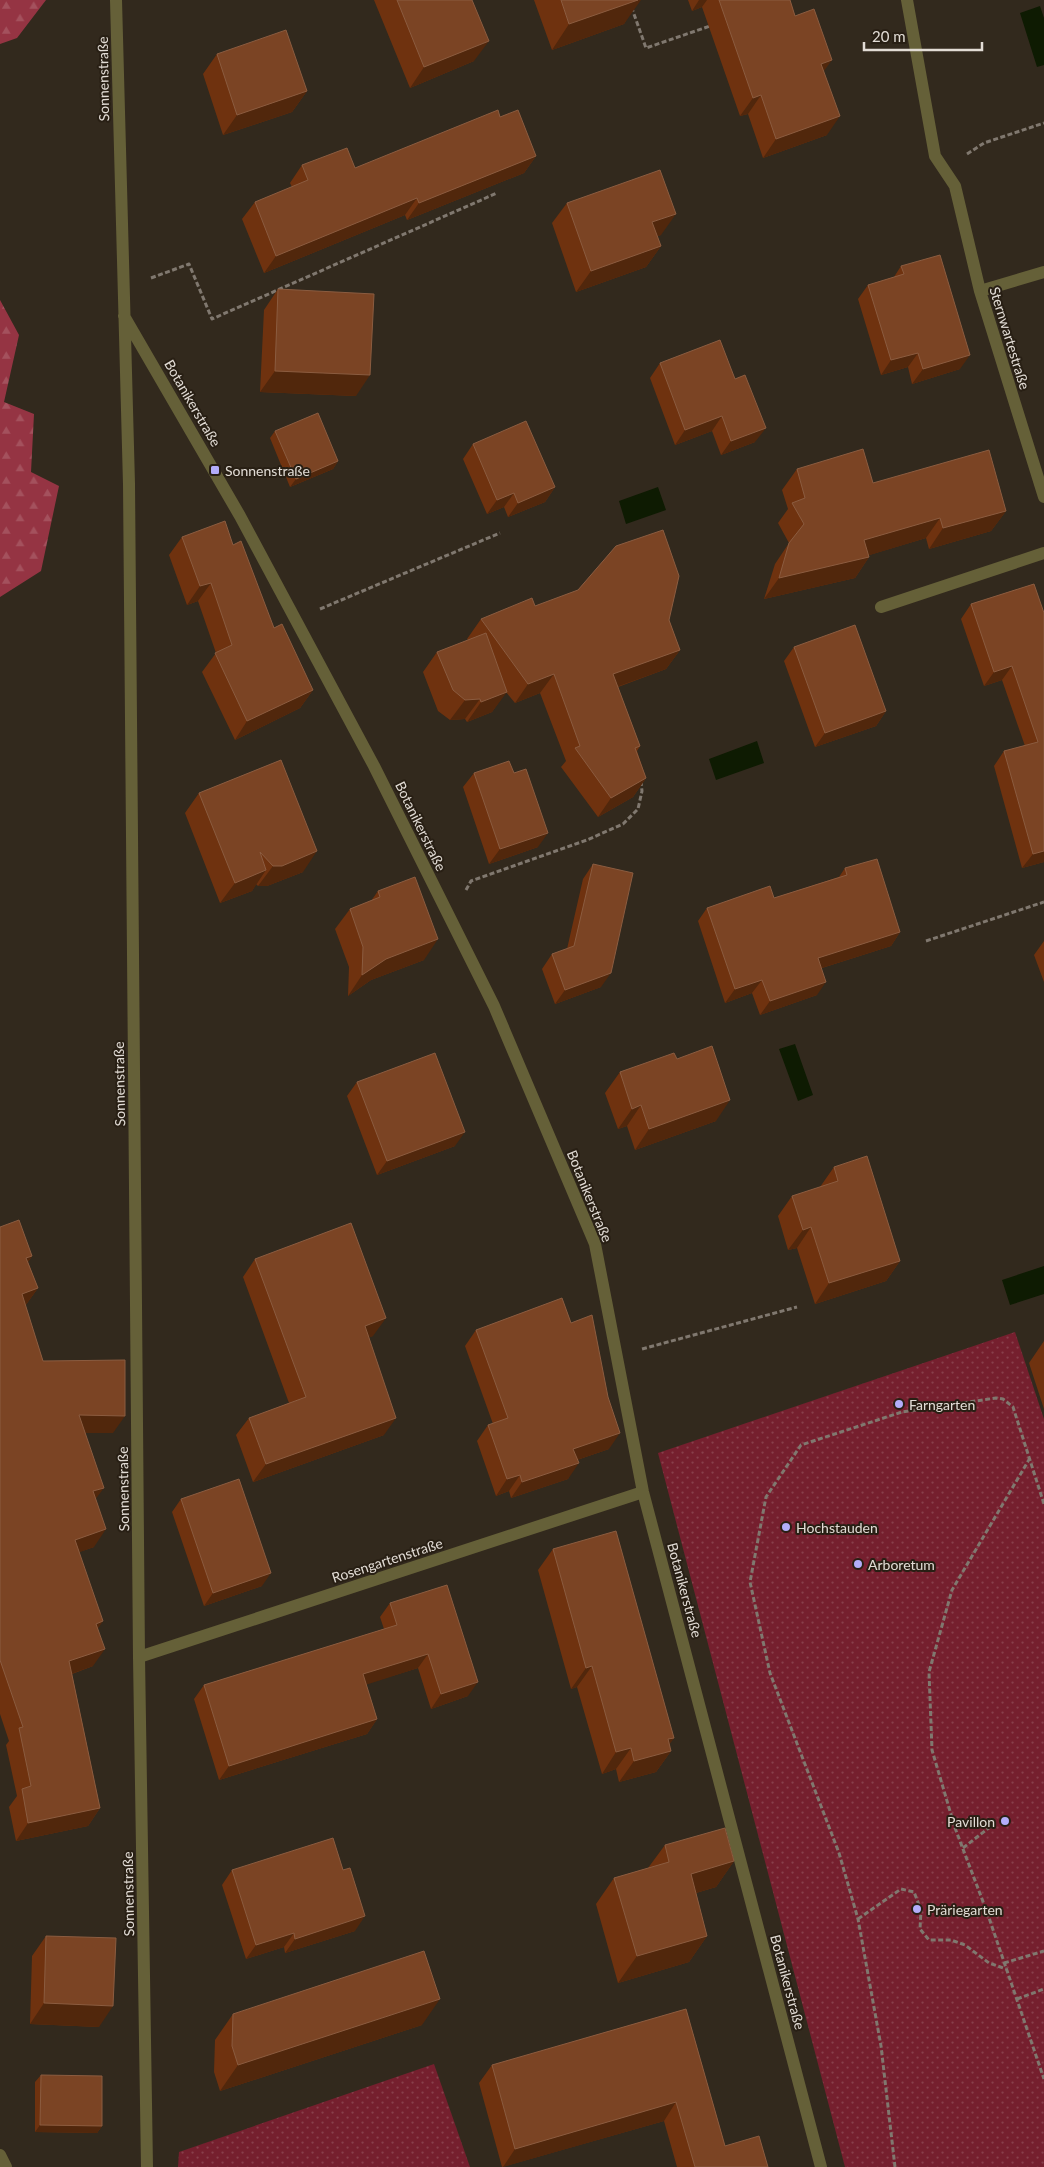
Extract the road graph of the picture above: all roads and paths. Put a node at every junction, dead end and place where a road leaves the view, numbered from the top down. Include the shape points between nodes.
1 (116, 0) edge
2 (629, 0) edge
3 (907, 0) edge
4 (719, 22) edge
5 (1044, 123) edge
6 (964, 156) dead end
7 (497, 193) edge
8 (1044, 272) edge
9 (123, 289) junction
10 (980, 291) junction
11 (123, 313) junction
12 (1044, 496) edge
13 (500, 533) dead end
14 (1044, 553) edge
15 (881, 607) dead end
16 (294, 620) junction
17 (640, 780) edge
18 (1044, 902) edge
19 (450, 919) junction
20 (926, 941) dead end
21 (798, 1308) dead end
22 (617, 1356) junction
23 (1031, 1457) junction
24 (643, 1492) junction
25 (1044, 1504) edge
26 (139, 1657) junction
27 (990, 1826) dead end
28 (963, 1848) junction
29 (858, 1919) junction
30 (1044, 1951) edge
31 (1004, 1963) junction
32 (1007, 1969) junction
33 (1044, 1989) edge
34 (1017, 1999) junction
35 (1044, 2079) edge
36 (0, 2154) edge
37 (6, 2167) edge
38 (147, 2167) edge
39 (821, 2167) edge
40 (895, 2167) edge

1 - 9 street, Sonnenstraße
2 - 4 path via 646,48
3 - 10 street, Sternwartestraße via 935,156 955,186
5 - 6 path via 984,143
7 - 9 path via 212,319 189,264
8 - 10 street
9 - 11 street, Sonnenstraße
10 - 12 street, Sternwartestraße
11 - 16 street, Botanikerstraße via 223,485
11 - 26 street, Sonnenstraße via 129,484
13 - 16 path
14 - 15 street
16 - 19 street, Botanikerstraße via 374,766
17 - 19 path via 642,791 638,809 623,824 471,881
18 - 20 path
19 - 22 street, Botanikerstraße via 494,1006 595,1244
21 - 22 path
22 - 24 street, Botanikerstraße
23 - 25 path
23 - 28 path via 952,1590 929,1672 932,1750
23 - 29 path via 1013,1407 1003,1399 902,1412 800,1444 766,1496 750,1582 770,1673 839,1853
24 - 26 street, Rosengartenstraße
24 - 39 street, Botanikerstraße
26 - 38 street, Sonnenstraße
27 - 28 path
28 - 31 path
29 - 32 path via 901,1889 914,1892 921,1910 920,1929 929,1940 951,1940 965,1945 989,1963
29 - 40 path via 881,2046
30 - 31 path
31 - 32 path
32 - 34 path
33 - 34 path
34 - 35 path
36 - 37 street

